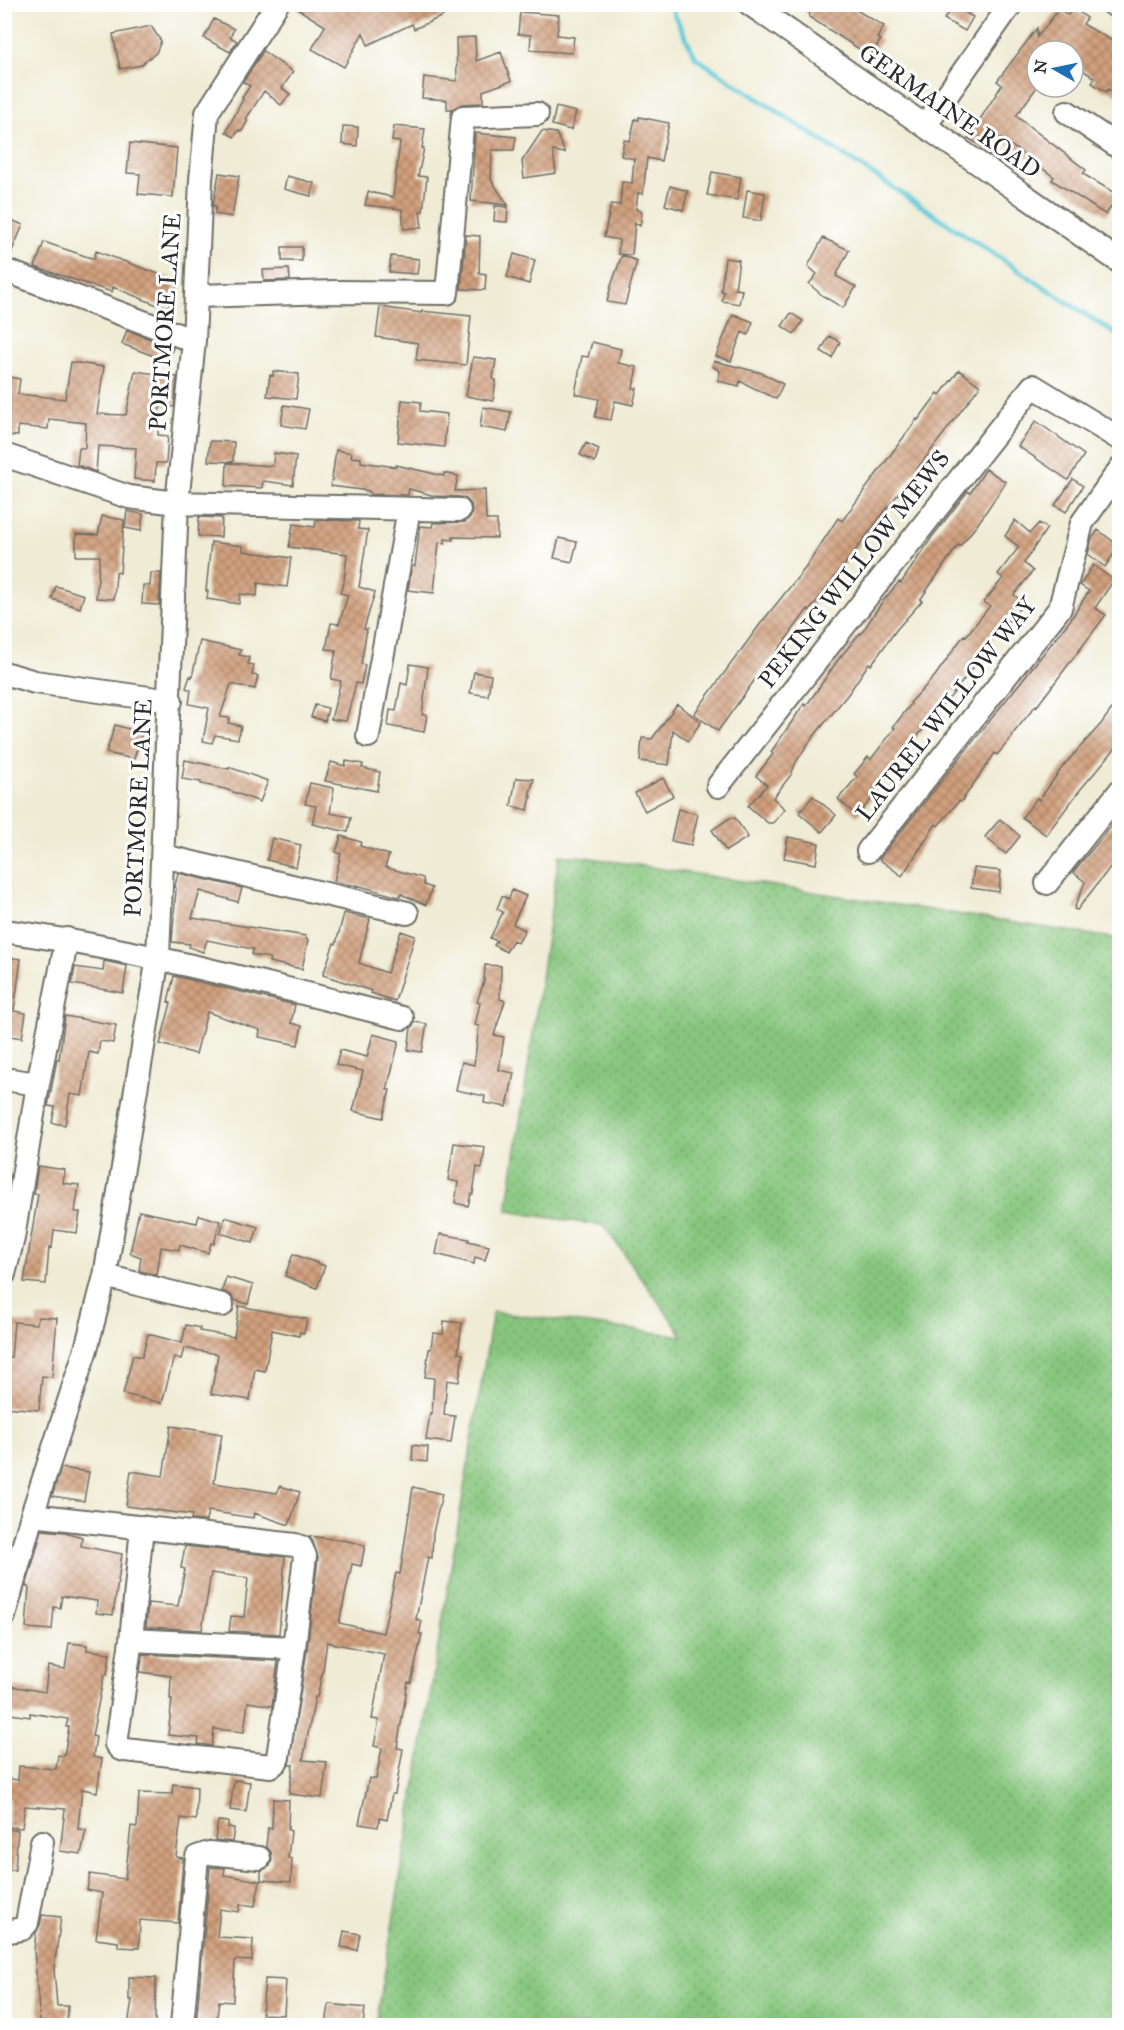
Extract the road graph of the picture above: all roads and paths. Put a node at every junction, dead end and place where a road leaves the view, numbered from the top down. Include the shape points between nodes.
1 (277, 4) edge
2 (750, 4) edge
3 (1011, 4) edge
4 (1113, 4) edge
5 (1119, 9) edge
6 (1068, 112) dead end
7 (537, 114) dead end
8 (925, 126) junction
9 (1119, 148) edge
10 (1119, 262) edge
11 (4, 270) edge
12 (196, 296) junction
13 (194, 341) junction
14 (1119, 439) edge
15 (4, 455) edge
16 (1119, 468) edge
17 (177, 503) junction
18 (409, 509) junction
19 (459, 510) dead end
20 (4, 673) edge
21 (171, 702) junction
22 (368, 736) dead end
23 (718, 786) dead end
24 (1119, 791) edge
25 (868, 851) dead end
26 (163, 856) junction
27 (1047, 883) dead end
28 (407, 913) dead end
29 (4, 931) edge
30 (67, 939) junction
31 (158, 957) junction
32 (402, 1018) dead end
33 (4, 1079) edge
34 (38, 1084) junction
35 (9, 1237) edge
36 (4, 1274) edge
37 (105, 1276) junction
38 (222, 1305) dead end
39 (32, 1515) junction
40 (142, 1527) junction
41 (4, 1616) edge
42 (131, 1640) junction
43 (294, 1648) junction
44 (42, 1842) dead end
45 (260, 1858) dead end
46 (4, 1932) edge
47 (182, 2025) edge

1 - 12 street, PORTMORE LANE via 207,113
2 - 8 street, GERMAINE ROAD
3 - 8 street
4 - 5 street
6 - 9 street
7 - 12 street via 463,117 447,293
8 - 10 street, GERMAINE ROAD
11 - 13 street
12 - 13 street, PORTMORE LANE
13 - 17 street, PORTMORE LANE
14 - 23 street, PEKING WILLOW MEWS via 1033,386
15 - 17 street via 129,497
16 - 25 street, LAUREL WILLOW WAY via 1082,523 1060,608
17 - 18 street
17 - 21 street, PORTMORE LANE
18 - 19 street
18 - 22 street
20 - 21 street via 34,682
21 - 26 street, PORTMORE LANE
24 - 27 street
26 - 28 street
26 - 31 street, PORTMORE LANE
29 - 30 street
30 - 31 street
30 - 34 street
31 - 32 street
31 - 37 street, PORTMORE LANE
33 - 34 street
34 - 35 street
35 - 36 street
37 - 38 street
37 - 39 street, PORTMORE LANE
39 - 40 street
39 - 41 street, PORTMORE LANE
40 - 42 street
40 - 43 street via 301,1547 305,1556
42 - 43 street
42 - 43 street via 116,1744 120,1749 271,1766 278,1756
44 - 46 street via 27,1923 22,1929
45 - 47 street via 209,1853 197,1857

